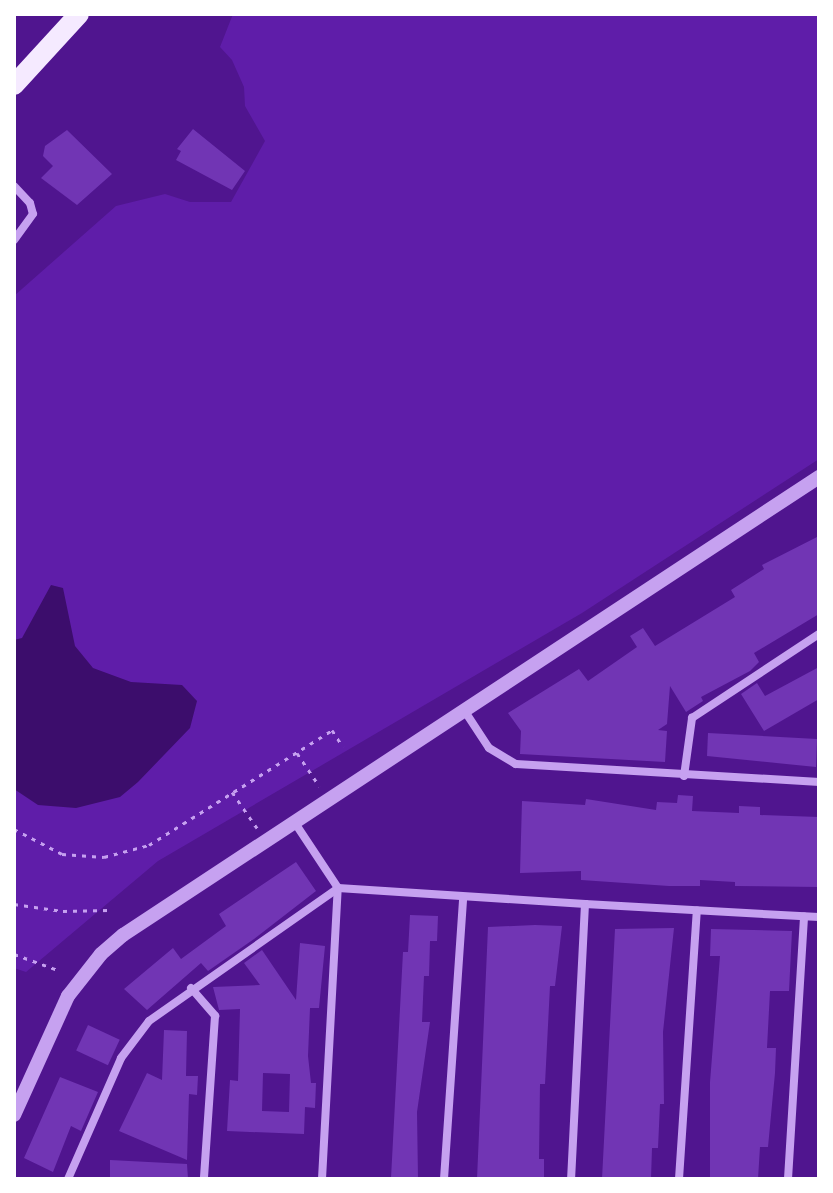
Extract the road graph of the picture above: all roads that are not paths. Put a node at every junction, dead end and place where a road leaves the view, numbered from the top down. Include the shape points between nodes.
1 (78, 14) edge
2 (14, 85) edge
3 (14, 186) edge
4 (14, 240) edge
5 (819, 477) edge
6 (819, 634) edge
7 (464, 710) junction
8 (684, 776) junction
9 (819, 782) edge
10 (295, 823) junction
11 (338, 888) junction
12 (463, 898) junction
13 (585, 904) junction
14 (697, 911) junction
15 (804, 916) junction
16 (819, 917) edge
17 (191, 988) junction
18 (14, 1115) edge
19 (68, 1179) edge
20 (204, 1179) edge
21 (322, 1179) edge
22 (444, 1179) edge
23 (571, 1179) edge
24 (679, 1179) edge
25 (788, 1179) edge

1 - 2 main road
3 - 4 street via 33,214
5 - 7 street
6 - 8 street via 692,718
7 - 8 street via 505,762
7 - 10 street
8 - 9 street
10 - 11 street
10 - 18 street via 101,954 63,1006
11 - 12 street
11 - 17 street
11 - 21 street
12 - 13 street
12 - 22 street
13 - 14 street
13 - 23 street
14 - 15 street
14 - 24 street
15 - 16 street
15 - 25 street
17 - 19 street via 149,1021 121,1058
17 - 20 street via 215,1016

